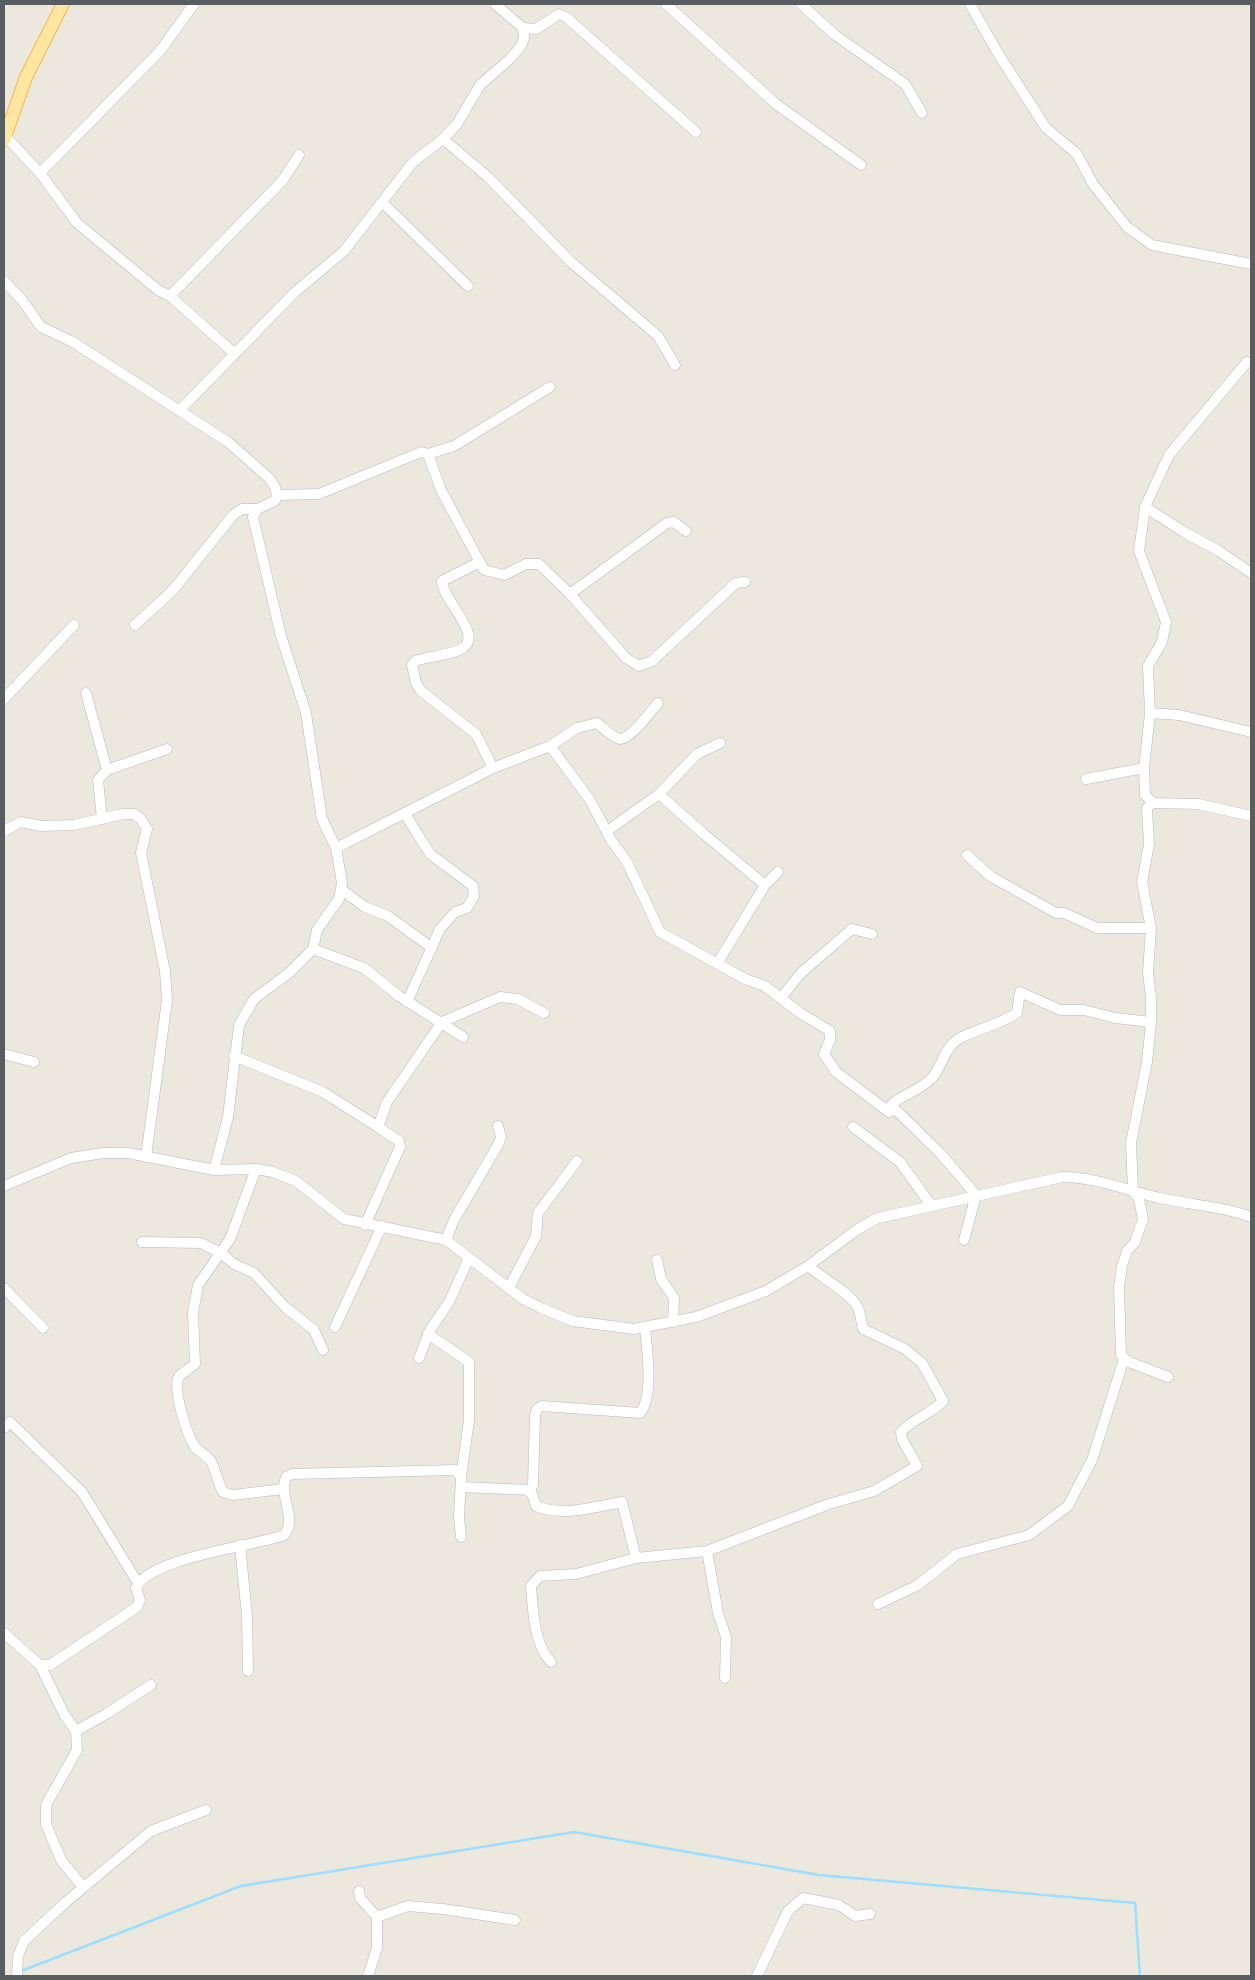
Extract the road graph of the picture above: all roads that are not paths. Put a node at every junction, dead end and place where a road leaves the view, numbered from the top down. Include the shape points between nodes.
1 (63, 4) edge
2 (194, 4) edge
3 (495, 4) edge
4 (666, 4) edge
5 (801, 4) edge
6 (970, 4) edge
7 (523, 28) junction
8 (922, 112) dead end
9 (696, 132) dead end
10 (4, 138) edge
11 (442, 139) junction
12 (300, 155) dead end
13 (861, 165) dead end
14 (40, 173) junction
15 (383, 203) junction
16 (1251, 264) edge
17 (4, 281) edge
18 (468, 286) dead end
19 (170, 296) junction
20 (235, 354) junction
21 (1247, 362) dead end
22 (675, 365) dead end
23 (550, 387) dead end
24 (180, 410) junction
25 (428, 454) junction
26 (277, 495) junction
27 (1145, 507) junction
28 (257, 509) junction
29 (686, 531) dead end
30 (480, 562) junction
31 (1251, 574) edge
32 (744, 582) dead end
33 (570, 594) junction
34 (135, 624) dead end
35 (74, 625) dead end
36 (86, 693) dead end
37 (4, 699) edge
38 (658, 703) dead end
39 (1150, 713) junction
40 (1251, 732) edge
41 (720, 743) dead end
42 (550, 746) junction
43 (167, 749) dead end
44 (492, 768) junction
45 (1144, 768) junction
46 (107, 770) junction
47 (1086, 779) dead end
48 (659, 794) junction
49 (1153, 803) junction
50 (405, 814) junction
51 (1251, 816) edge
52 (102, 819) junction
53 (4, 831) edge
54 (607, 831) junction
55 (336, 848) junction
56 (967, 855) dead end
57 (778, 872) dead end
58 (765, 885) junction
59 (342, 890) junction
60 (1152, 928) junction
61 (872, 934) dead end
62 (432, 948) junction
63 (313, 949) junction
64 (718, 964) junction
65 (781, 998) junction
66 (408, 1002) junction
67 (544, 1013) dead end
68 (442, 1022) junction
69 (1151, 1022) junction
70 (463, 1037) dead end
71 (4, 1054) edge
72 (234, 1056) junction
73 (34, 1062) dead end
74 (896, 1109) junction
75 (498, 1126) dead end
76 (378, 1127) junction
77 (853, 1127) dead end
78 (146, 1157) junction
79 (577, 1161) dead end
80 (256, 1169) junction
81 (214, 1170) junction
82 (4, 1186) edge
83 (1133, 1191) junction
84 (976, 1195) junction
85 (930, 1205) junction
86 (1251, 1217) edge
87 (365, 1225) junction
88 (382, 1226) junction
89 (446, 1240) junction
90 (964, 1240) dead end
91 (142, 1242) dead end
92 (221, 1253) junction
93 (469, 1258) junction
94 (657, 1260) dead end
95 (808, 1266) junction
96 (4, 1288) edge
97 (509, 1288) junction
98 (673, 1322) junction
99 (335, 1327) dead end
100 (43, 1328) dead end
101 (645, 1328) junction
102 (428, 1334) junction
103 (323, 1350) dead end
104 (419, 1358) dead end
105 (1124, 1359) junction
106 (1168, 1377) dead end
107 (4, 1428) edge
108 (461, 1482) junction
109 (283, 1489) junction
110 (527, 1490) junction
111 (461, 1537) dead end
112 (240, 1545) junction
113 (707, 1551) junction
114 (636, 1558) junction
115 (138, 1579) junction
116 (878, 1604) dead end
117 (4, 1633) edge
118 (551, 1662) dead end
119 (40, 1665) junction
120 (248, 1671) dead end
121 (725, 1678) dead end
122 (151, 1685) dead end
123 (76, 1731) junction
124 (206, 1810) dead end
125 (83, 1887) junction
126 (359, 1891) dead end
127 (870, 1914) dead end
128 (377, 1917) junction
129 (515, 1920) dead end
130 (16, 1976) edge
131 (368, 1976) edge
132 (758, 1976) edge

1 - 10 main road via 26,77
2 - 14 street via 160,51
3 - 7 street
4 - 13 street via 776,104
5 - 8 street via 835,35 905,84
6 - 16 street via 1046,128 1077,154 1093,184 1127,227 1152,245
7 - 9 street via 536,29 559,14 566,16
7 - 11 street via 521,46 480,86 457,124
10 - 14 street
11 - 15 street via 413,162
11 - 22 street via 488,177 570,261 658,336
12 - 19 street via 283,180
14 - 19 street via 77,223 158,290
15 - 18 street
15 - 20 street via 344,251 294,292
17 - 24 street via 41,327 73,342
19 - 20 street
20 - 24 street
21 - 27 street via 1169,455
23 - 25 street via 454,446
24 - 26 street via 228,442 269,478
25 - 26 street via 422,452 319,494
25 - 30 street via 441,490
26 - 28 street via 270,505
27 - 31 street via 1220,551
27 - 39 street via 1139,551 1166,622 1162,642 1148,666
28 - 34 street via 234,514 173,590
28 - 55 street via 253,517 281,636 306,713 322,819
29 - 33 street via 674,522 667,522
30 - 33 street via 484,570 504,575 526,564 539,564
30 - 44 street via 442,581 443,592 467,628 468,644 415,661 412,665 421,691 476,734
32 - 33 street via 736,583 652,661 639,666 626,658
35 - 37 street
36 - 46 street
38 - 42 street via 625,738 615,737 593,723 577,728
39 - 40 street via 1179,715
39 - 45 street
41 - 48 street via 697,754
42 - 44 street
42 - 54 street via 590,800
43 - 46 street
44 - 50 street
45 - 47 street
45 - 49 street via 1145,796
46 - 52 street via 98,780
48 - 54 street
48 - 58 street
49 - 51 street via 1198,804
49 - 60 street via 1147,808 1149,844 1142,882
50 - 55 street
50 - 62 street via 430,854 473,886 474,896 467,908 455,912 440,929
52 - 53 street via 74,825 41,826 21,822
52 - 78 street via 134,814 147,829 141,853 165,971 167,1000
54 - 64 street via 627,862 660,932
55 - 59 street
56 - 60 street via 990,876 1056,913 1064,913 1097,928
57 - 58 street
58 - 64 street
59 - 62 street via 365,907 388,916
59 - 63 street via 317,930
60 - 69 street via 1148,974
61 - 65 street via 852,929 801,973
62 - 66 street
63 - 66 street via 364,968
63 - 72 street via 290,973 254,999 239,1025
64 - 65 street via 744,979 765,986
65 - 74 street via 830,1031 824,1054 836,1072 889,1112
66 - 68 street
67 - 68 street via 518,999 500,997
68 - 70 street
68 - 76 street via 387,1102
69 - 74 street via 1084,1010 1060,1010 1020,992 1017,1013 1004,1022 959,1039 946,1051 930,1080 892,1104
69 - 83 street via 1147,1062 1131,1143
71 - 73 street
72 - 76 street via 323,1092
72 - 81 street via 228,1117
74 - 84 street
75 - 89 street via 499,1143 454,1220
76 - 87 street via 400,1143
77 - 85 street via 900,1162
78 - 81 street
78 - 82 street via 128,1153 86,1154
79 - 97 street via 538,1213 536,1236
80 - 81 street
80 - 87 street via 285,1175 344,1219
80 - 92 street via 230,1239
83 - 84 street via 1080,1177 1062,1177
83 - 86 street via 1227,1209
83 - 105 street via 1140,1199 1143,1219 1135,1242 1127,1252 1119,1286 1121,1355
84 - 85 street
84 - 90 street
85 - 95 street via 878,1218
87 - 88 street
88 - 89 street
88 - 99 street
89 - 93 street
91 - 92 street via 201,1243
92 - 103 street via 234,1264 260,1277 285,1307 314,1330
92 - 109 street via 203,1276 195,1294 195,1360 193,1366 177,1378 179,1402 193,1442 211,1461 223,1492 233,1495
93 - 97 street
93 - 102 street via 449,1302
94 - 98 street via 661,1279 674,1298
95 - 98 street via 766,1291 696,1317
95 - 113 street via 848,1294 858,1307 863,1330 905,1349 922,1363 943,1401 934,1411 909,1423 901,1432 902,1440 917,1466 874,1491 829,1504
96 - 100 street
97 - 101 street via 523,1299 573,1321 604,1327
98 - 101 street
101 - 110 street via 648,1371 645,1407 640,1413 632,1414 542,1406 537,1409 533,1485
102 - 104 street
102 - 108 street via 469,1362 469,1420
105 - 106 street
105 - 116 street via 1092,1460 1068,1506 1029,1535 957,1554 918,1584
107 - 115 street via 10,1422 82,1492
108 - 109 street via 458,1472 449,1470 295,1473 286,1477
108 - 110 street
108 - 111 street
109 - 112 street via 290,1522 287,1531 278,1537
110 - 114 street via 536,1506 544,1509 573,1511 622,1502
112 - 115 street via 179,1562
112 - 120 street
113 - 114 street
113 - 121 street via 718,1613 726,1637
114 - 118 street via 576,1574 540,1576 531,1586 537,1630 544,1654
115 - 119 street via 136,1588 140,1600 137,1607 50,1665
117 - 119 street
119 - 123 street
122 - 123 street
123 - 125 street via 77,1750 46,1805 46,1824 61,1860
124 - 125 street via 151,1831
125 - 130 street via 24,1941 18,1956
126 - 128 street via 360,1898
127 - 132 street via 855,1916 839,1905 803,1898 788,1912
128 - 129 street via 408,1906
128 - 131 street via 377,1948

